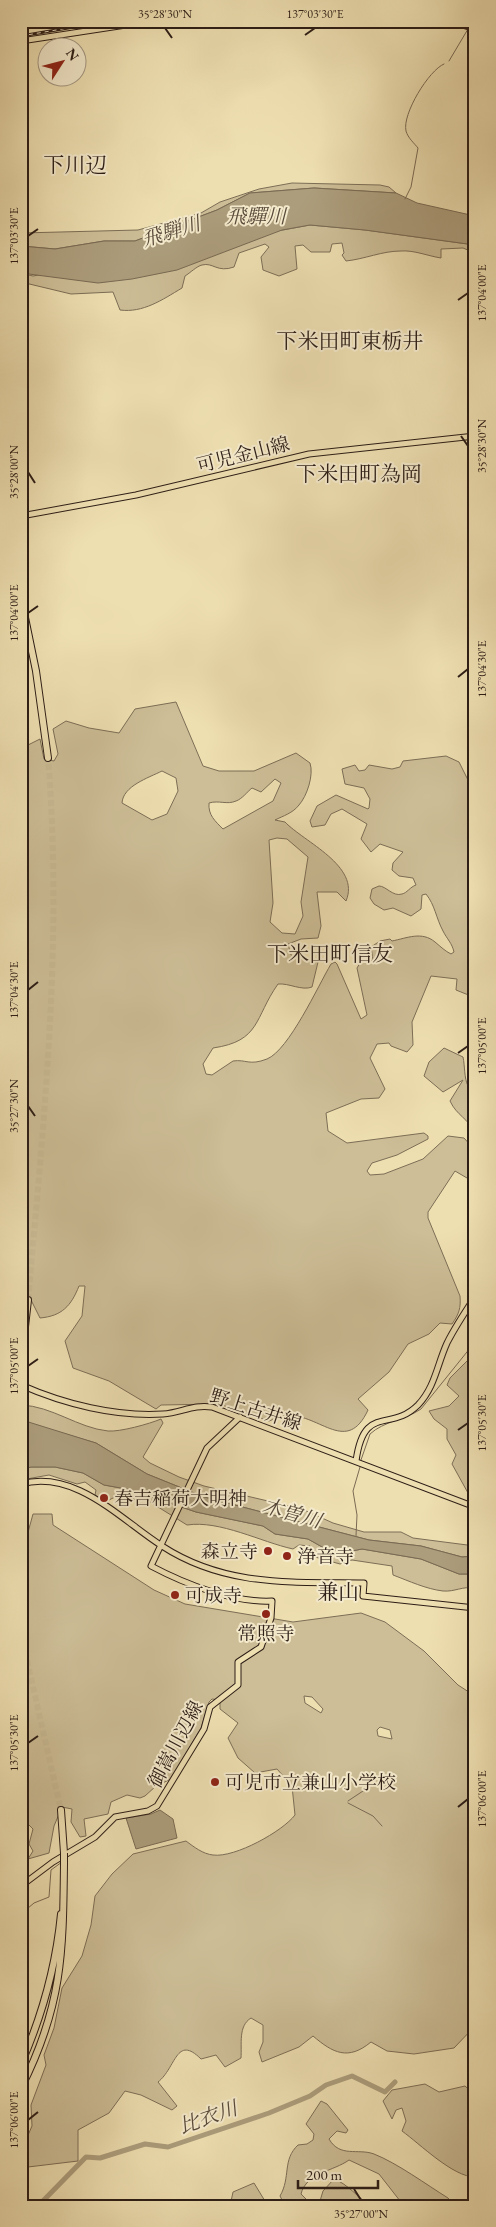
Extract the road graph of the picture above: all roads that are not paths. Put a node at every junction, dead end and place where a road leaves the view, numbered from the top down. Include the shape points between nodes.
1 (152, 21) edge
2 (450, 21) edge
3 (471, 28) edge
4 (21, 41) edge
5 (475, 436) edge
6 (21, 516) edge
7 (21, 598) edge
8 (48, 758) tunnel mouth
9 (475, 1297) edge
10 (28, 1300) tunnel mouth
11 (21, 1362) edge
12 (21, 1385) edge
13 (240, 1417) junction
14 (356, 1461) junction
15 (21, 1484) edge
16 (475, 1508) edge
17 (161, 1546) junction
18 (475, 1608) edge
19 (61, 1810) tunnel mouth
20 (64, 1876) junction
21 (21, 1886) edge
22 (21, 2064) edge
23 (21, 2088) edge

1 - 4 main road
2 - 3 main road
5 - 6 main road, 可児金山線 via 309,454 136,495
7 - 8 highway via 36,671
9 - 14 main road via 447,1344 432,1386 425,1396 412,1410 366,1430 359,1440
10 - 11 highway
12 - 13 main road, 野上古井線 via 56,1400 116,1411 165,1414 202,1406
13 - 14 main road, 野上古井線
13 - 17 main road, 御嵩川辺線 via 209,1445
14 - 16 main road, 野上古井線
15 - 17 main road via 50,1481 72,1487
17 - 18 main road via 189,1562 232,1576 262,1581 364,1583 363,1596
17 - 21 main road, 御嵩川辺線 via 151,1566 164,1573 199,1588 272,1601 261,1647 238,1662 238,1684 210,1707 204,1729 157,1806 148,1811 115,1817 95,1837
19 - 20 highway, bridge
20 - 22 highway via 52,1971 40,2016
20 - 23 highway via 64,1934 55,2003 39,2051

